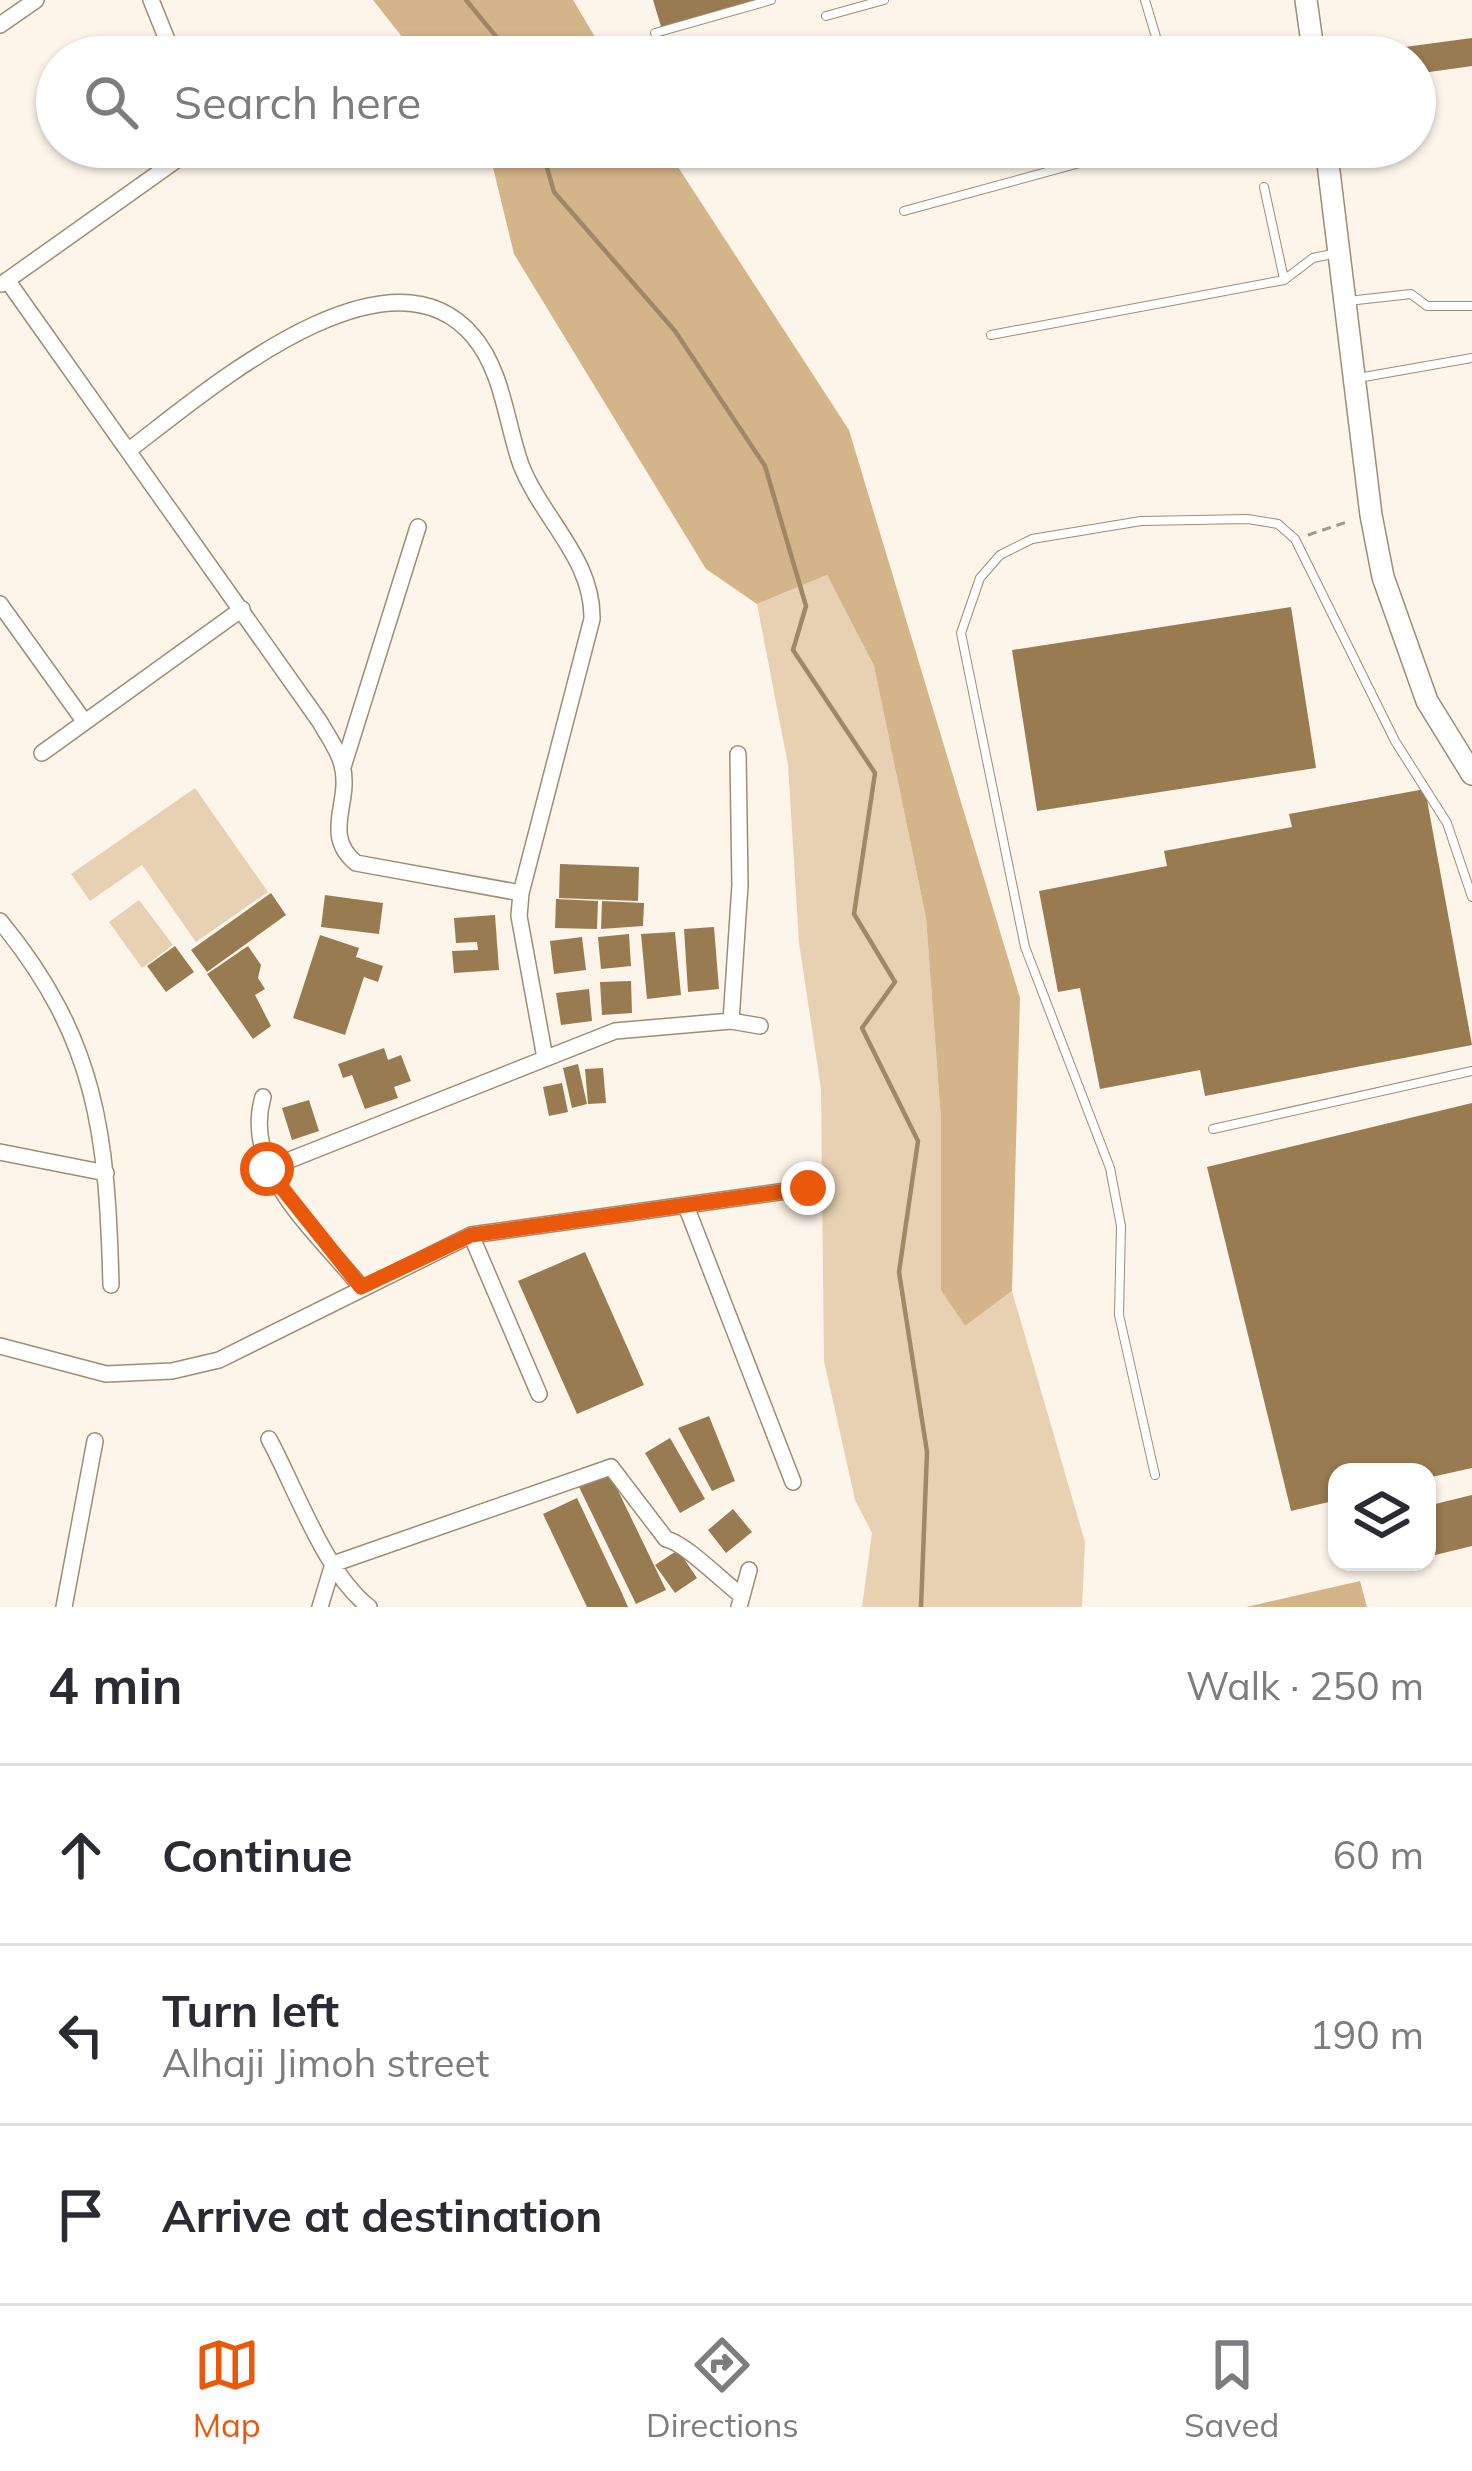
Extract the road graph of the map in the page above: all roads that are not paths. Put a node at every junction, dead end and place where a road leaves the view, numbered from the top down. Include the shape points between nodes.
1 (36, 0) edge
2 (151, 0) edge
3 (771, 0) edge
4 (884, 0) edge
5 (1145, 0) edge
6 (1306, 0) edge
7 (826, 16) dead end
8 (0, 26) edge
9 (655, 33) dead end
10 (166, 36) edge
11 (1156, 36) edge
12 (1311, 36) edge
13 (166, 168) edge
14 (1061, 168) edge
15 (1329, 168) edge
16 (1264, 187) dead end
17 (904, 211) dead end
18 (1341, 252) junction
19 (1284, 280) junction
20 (4, 283) edge
21 (1346, 302) junction
22 (1472, 306) edge
23 (991, 335) dead end
24 (1472, 358) edge
25 (1357, 378) junction
26 (129, 450) junction
27 (418, 526) dead end
28 (0, 604) edge
29 (242, 608) junction
30 (84, 722) junction
31 (42, 752) dead end
32 (738, 754) dead end
33 (343, 766) junction
34 (1472, 774) edge
35 (520, 893) junction
36 (1472, 897) edge
37 (0, 921) edge
38 (731, 1021) junction
39 (760, 1026) dead end
40 (545, 1058) junction
41 (1472, 1071) edge
42 (263, 1097) dead end
43 (1213, 1130) dead end
44 (0, 1152) edge
45 (267, 1169) junction
46 (106, 1173) junction
47 (808, 1188) dead end
48 (686, 1206) junction
49 (471, 1235) junction
50 (111, 1285) dead end
51 (361, 1287) junction
52 (0, 1346) edge
53 (539, 1394) dead end
54 (269, 1438) dead end
55 (95, 1441) dead end
56 (1156, 1475) dead end
57 (793, 1482) dead end
58 (333, 1564) junction
59 (749, 1570) dead end
60 (741, 1602) edge
61 (64, 1607) edge
62 (320, 1607) edge
63 (369, 1607) edge

1 - 8 street
2 - 10 street
3 - 9 lane
4 - 7 lane
5 - 11 lane
6 - 12 main road
13 - 20 street
14 - 17 lane
15 - 18 main road
16 - 19 lane
18 - 19 lane via 1313,258
18 - 21 main road
19 - 23 lane
20 - 26 street
21 - 22 lane via 1411,294 1427,306
21 - 25 main road
24 - 25 lane
25 - 34 main road via 1370,515 1407,654
26 - 29 street
26 - 35 street via 272,343 335,314 386,304 422,309 473,336 493,370 522,466 593,590 592,620
27 - 33 street
28 - 30 street
29 - 30 street
29 - 33 street
30 - 31 street
32 - 38 street
33 - 35 street via 337,837 356,863
35 - 40 street
36 - 56 lane via 1447,823 1395,741 1295,539 1278,524 1141,521 1032,538 980,578 962,633 1025,947 1110,1168 1121,1226 1119,1315
37 - 46 street via 63,1008 92,1094
38 - 39 street
38 - 40 street via 615,1031
40 - 45 street
41 - 43 lane
42 - 45 street via 258,1131
44 - 46 street
45 - 51 street
46 - 50 street
47 - 48 street
48 - 49 street
48 - 57 street
49 - 51 street
49 - 53 street
51 - 52 street via 219,1360 172,1371 106,1374
54 - 58 street
55 - 61 street
58 - 60 street via 611,1467 666,1539 680,1542
58 - 62 street
58 - 63 street
59 - 60 street

